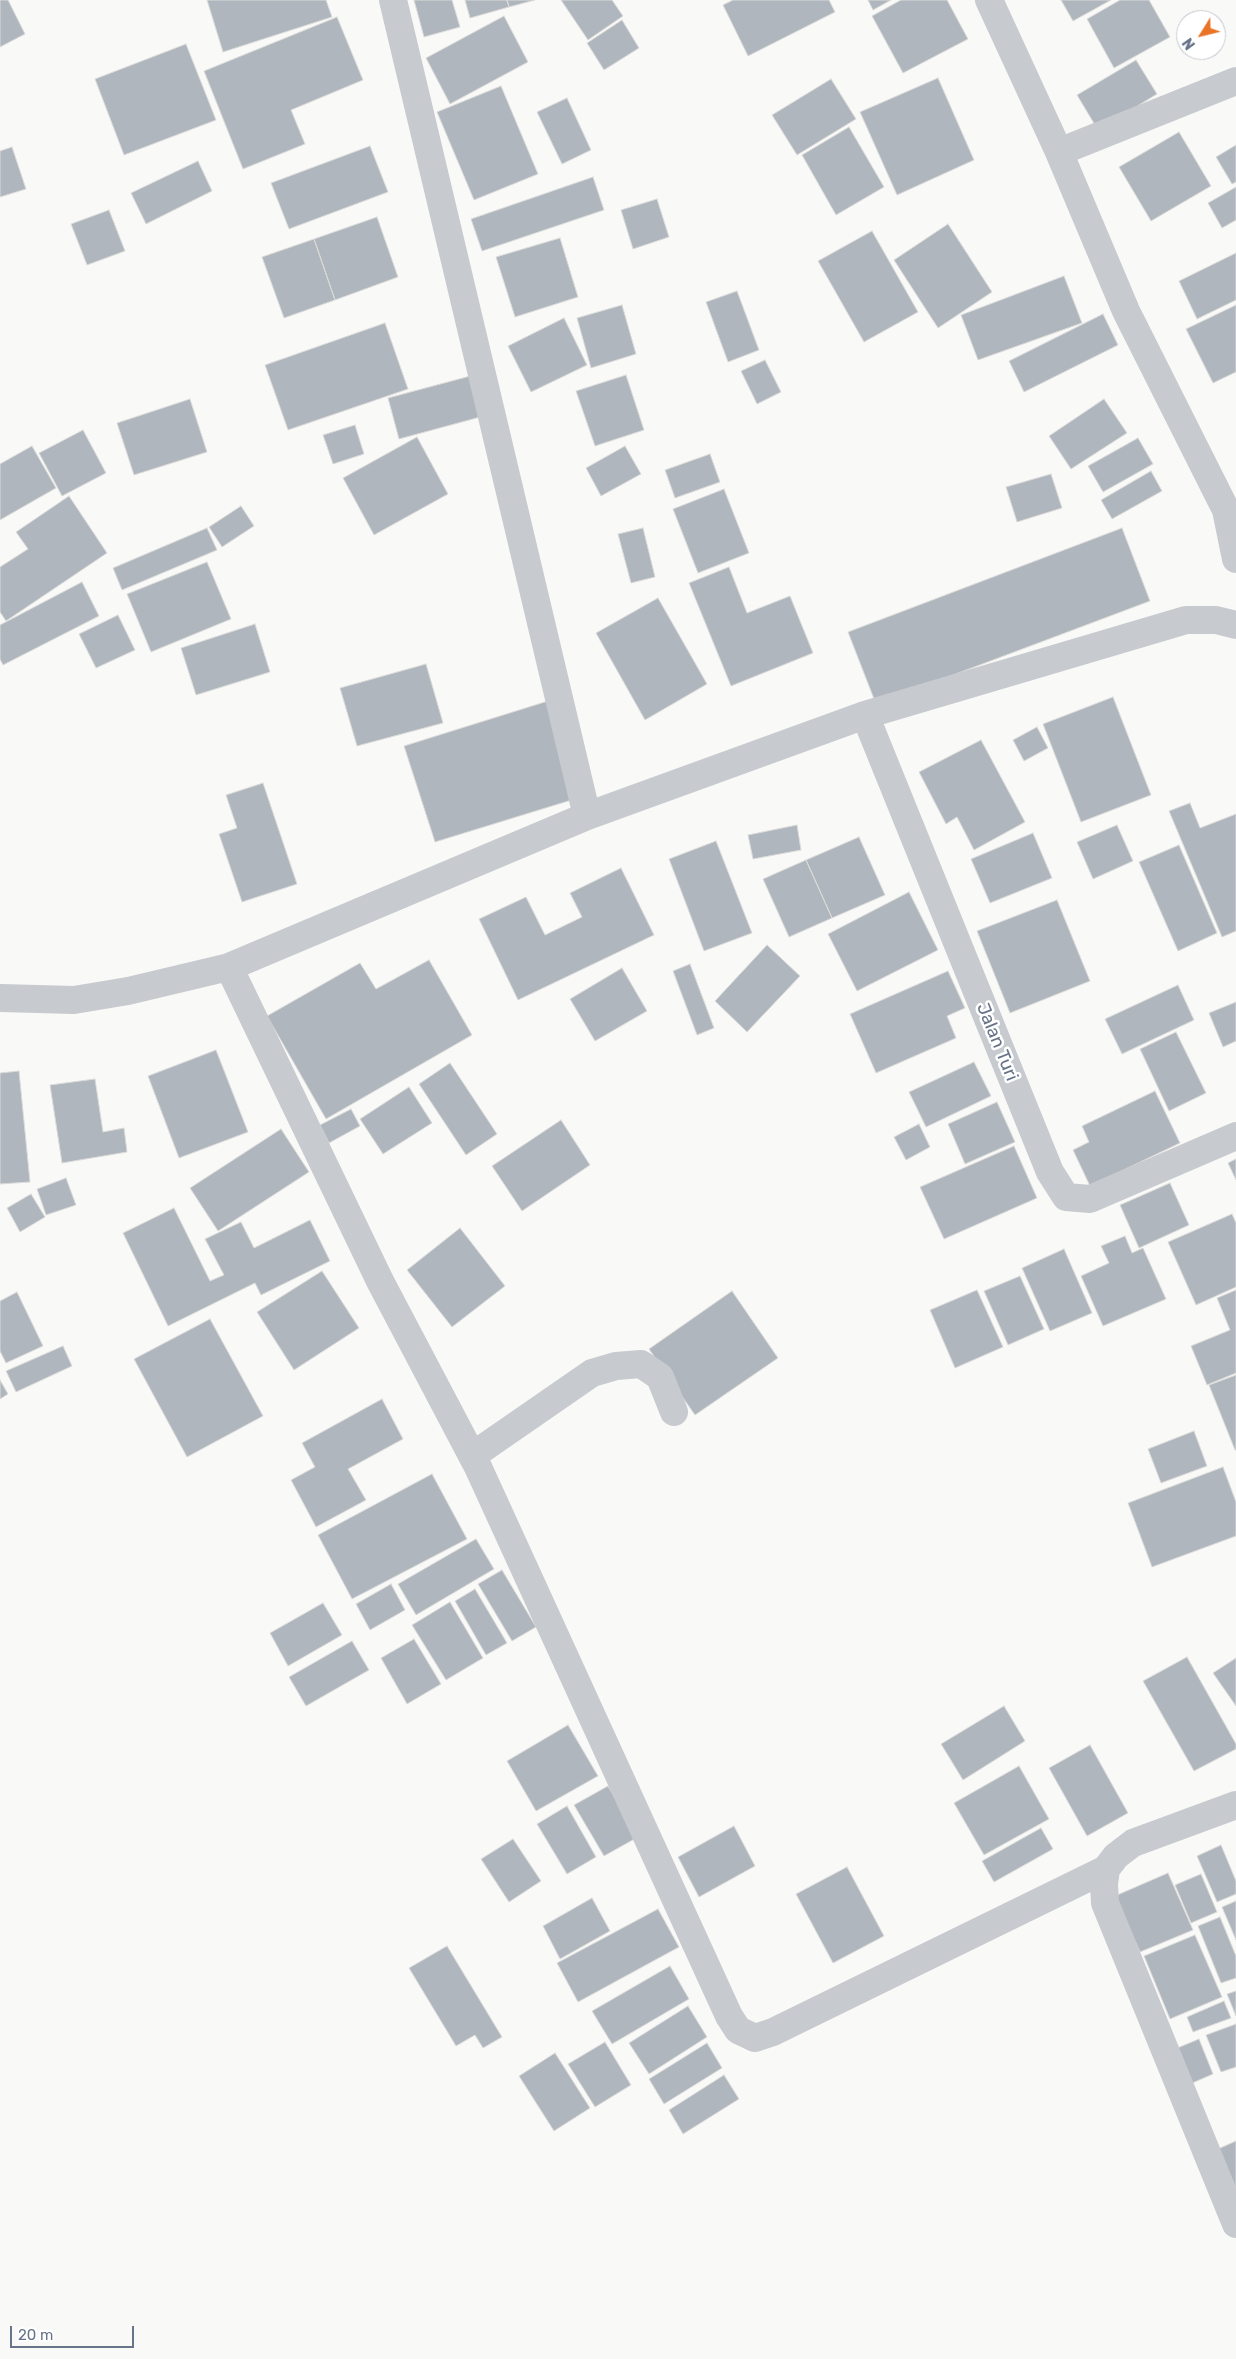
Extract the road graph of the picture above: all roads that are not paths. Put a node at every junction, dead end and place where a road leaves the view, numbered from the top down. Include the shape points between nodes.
1 (393, 0) edge
2 (989, 0) edge
3 (1236, 81) edge
4 (1059, 152) junction
5 (1231, 508) edge
6 (1236, 560) edge
7 (1236, 624) edge
8 (864, 715) junction
9 (588, 816) junction
10 (229, 967) junction
11 (0, 998) edge
12 (1236, 1136) edge
13 (674, 1412) dead end
14 (472, 1456) junction
15 (1236, 1805) edge
16 (1106, 1869) junction
17 (1236, 2224) edge

1 - 9 street
2 - 4 street
3 - 4 street
4 - 5 street via 1126,311
5 - 6 street
7 - 8 street via 1186,620
8 - 9 street
8 - 12 street, Jalan Turi via 1050,1172 1066,1197 1090,1199
9 - 10 street
10 - 11 street via 74,1000
10 - 14 street via 380,1281
13 - 14 street via 660,1377 642,1364 616,1366 592,1373
14 - 16 street via 738,2030 755,2038 774,2032
15 - 16 street via 1133,1843
16 - 17 street via 1105,1903

